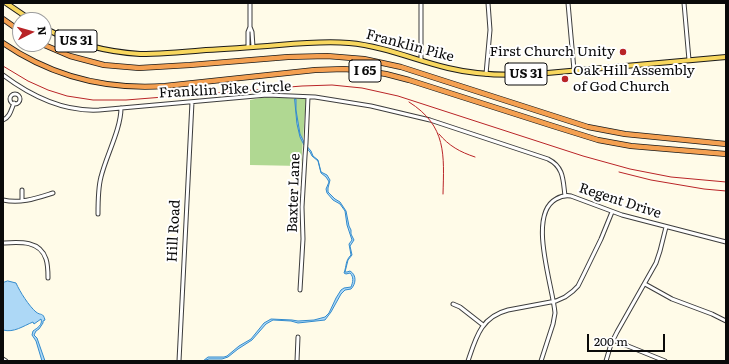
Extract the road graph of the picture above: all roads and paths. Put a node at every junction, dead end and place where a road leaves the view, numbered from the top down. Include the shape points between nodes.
1 (6, 3) edge
2 (250, 3) edge
3 (421, 3) edge
4 (488, 3) edge
5 (568, 3) edge
6 (684, 3) edge
7 (19, 12) edge
8 (3, 19) edge
9 (12, 25) edge
10 (52, 32) edge
11 (3, 43) edge
12 (251, 47) junction
13 (52, 48) edge
14 (726, 56) edge
15 (421, 60) junction
16 (689, 60) junction
17 (574, 70) junction
18 (486, 74) junction
19 (3, 75) edge
20 (308, 97) junction
21 (192, 102) junction
22 (14, 103) dead end
23 (121, 108) junction
24 (3, 120) edge
25 (726, 144) edge
26 (726, 154) edge
27 (22, 190) dead end
28 (53, 193) dead end
29 (565, 196) junction
30 (3, 200) edge
31 (22, 200) junction
32 (612, 212) junction
33 (98, 214) dead end
34 (666, 226) junction
35 (726, 242) edge
36 (3, 243) edge
37 (48, 278) dead end
38 (645, 284) junction
39 (300, 290) dead end
40 (553, 301) junction
41 (453, 304) dead end
42 (726, 321) edge
43 (483, 325) junction
44 (298, 337) dead end
45 (613, 340) junction
46 (3, 359) edge
47 (6, 361) edge
48 (179, 361) edge
49 (297, 361) edge
50 (468, 361) edge
51 (541, 361) edge
52 (606, 361) edge
53 (665, 361) edge

1 - 7 main road
2 - 12 street via 248,32
3 - 15 street
4 - 18 street via 490,30
5 - 17 street
6 - 16 street
8 - 9 highway
10 - 12 main road, Franklin Pike / US 31 via 103,49 138,54
11 - 26 highway, I 65 via 32,60 62,73 94,82 127,86 170,85 320,70 377,72 598,140 631,146
12 - 15 main road, Franklin Pike / US 31 via 348,43 386,49
13 - 25 highway, I 65 via 104,65 139,68 327,56 364,59 401,67 588,127 625,134
14 - 16 main road, Franklin Pike / US 31
15 - 18 main road, Franklin Pike / US 31 via 455,70
16 - 17 main road, Franklin Pike / US 31
17 - 18 main road, Franklin Pike / US 31 via 522,75
19 - 23 street, Franklin Pike Circle via 35,96 62,106 87,110
20 - 21 street, Franklin Pike Circle via 266,95
20 - 29 street, Franklin Pike Circle via 357,103 430,120 542,157 553,162 560,170
20 - 39 street, Baxter Lane
21 - 23 street, Franklin Pike Circle
21 - 48 street, Hill Road
22 - 24 street via 9,116
23 - 33 street via 100,178
27 - 31 street
28 - 31 street
29 - 32 street, Regent Drive via 578,198
29 - 40 street, Regent Drive via 550,204 543,221 543,246
30 - 31 street
32 - 34 street, Regent Drive
32 - 40 street via 578,286 567,296
34 - 35 street, Regent Drive
34 - 38 street via 659,255
36 - 37 street via 26,243 38,248 46,258
38 - 42 street via 670,298
38 - 45 street
40 - 43 street via 502,311
40 - 51 street, Regent Drive via 553,324
41 - 43 street
43 - 50 street
44 - 49 street
45 - 52 street
45 - 53 street
46 - 47 street

